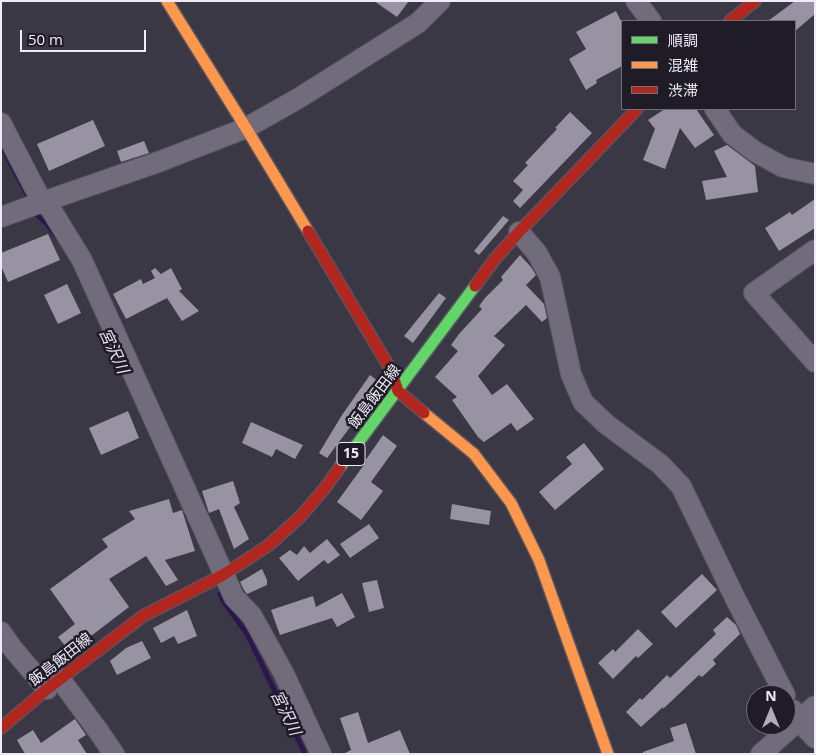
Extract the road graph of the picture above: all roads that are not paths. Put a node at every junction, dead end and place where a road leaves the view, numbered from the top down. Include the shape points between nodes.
1 (167, 1) edge
2 (440, 1) edge
3 (636, 1) edge
4 (755, 1) edge
5 (650, 20) edge
6 (731, 20) edge
7 (636, 110) edge
8 (716, 110) edge
9 (1, 123) edge
10 (246, 128) junction
11 (815, 174) edge
12 (33, 205) junction
13 (1, 217) edge
14 (518, 232) junction
15 (815, 250) edge
16 (815, 362) edge
17 (398, 391) junction
18 (223, 575) junction
19 (1, 632) edge
20 (53, 684) junction
21 (780, 685) edge
22 (815, 706) edge
23 (796, 715) edge
24 (799, 721) junction
25 (1, 728) edge
26 (815, 738) edge
27 (114, 754) edge
28 (321, 754) edge
29 (608, 754) edge
30 (761, 754) edge

1 - 10 main road
2 - 10 street via 418,23
3 - 5 street
4 - 6 main road
7 - 14 main road, 飯島飯田線 / 15
8 - 11 street via 732,134 754,151 783,167
9 - 12 street
10 - 12 street
10 - 17 main road via 391,370
12 - 13 street
12 - 18 street via 50,208 82,260
14 - 17 main road, 飯島飯田線 / 15
14 - 21 street via 537,252 550,277 571,374 583,402 606,424 660,464 682,486
15 - 16 street via 754,293
17 - 18 main road, 飯島飯田線 / 15 via 326,488 300,517 269,545
17 - 29 main road via 474,454 511,503 539,560
18 - 20 main road, 飯島飯田線 / 15 via 143,616
18 - 28 street via 234,597 252,616 284,674
19 - 20 street via 13,649
20 - 25 main road, 飯島飯田線 / 15
20 - 27 street via 99,732
22 - 24 street
23 - 24 street
24 - 26 street
24 - 30 street

